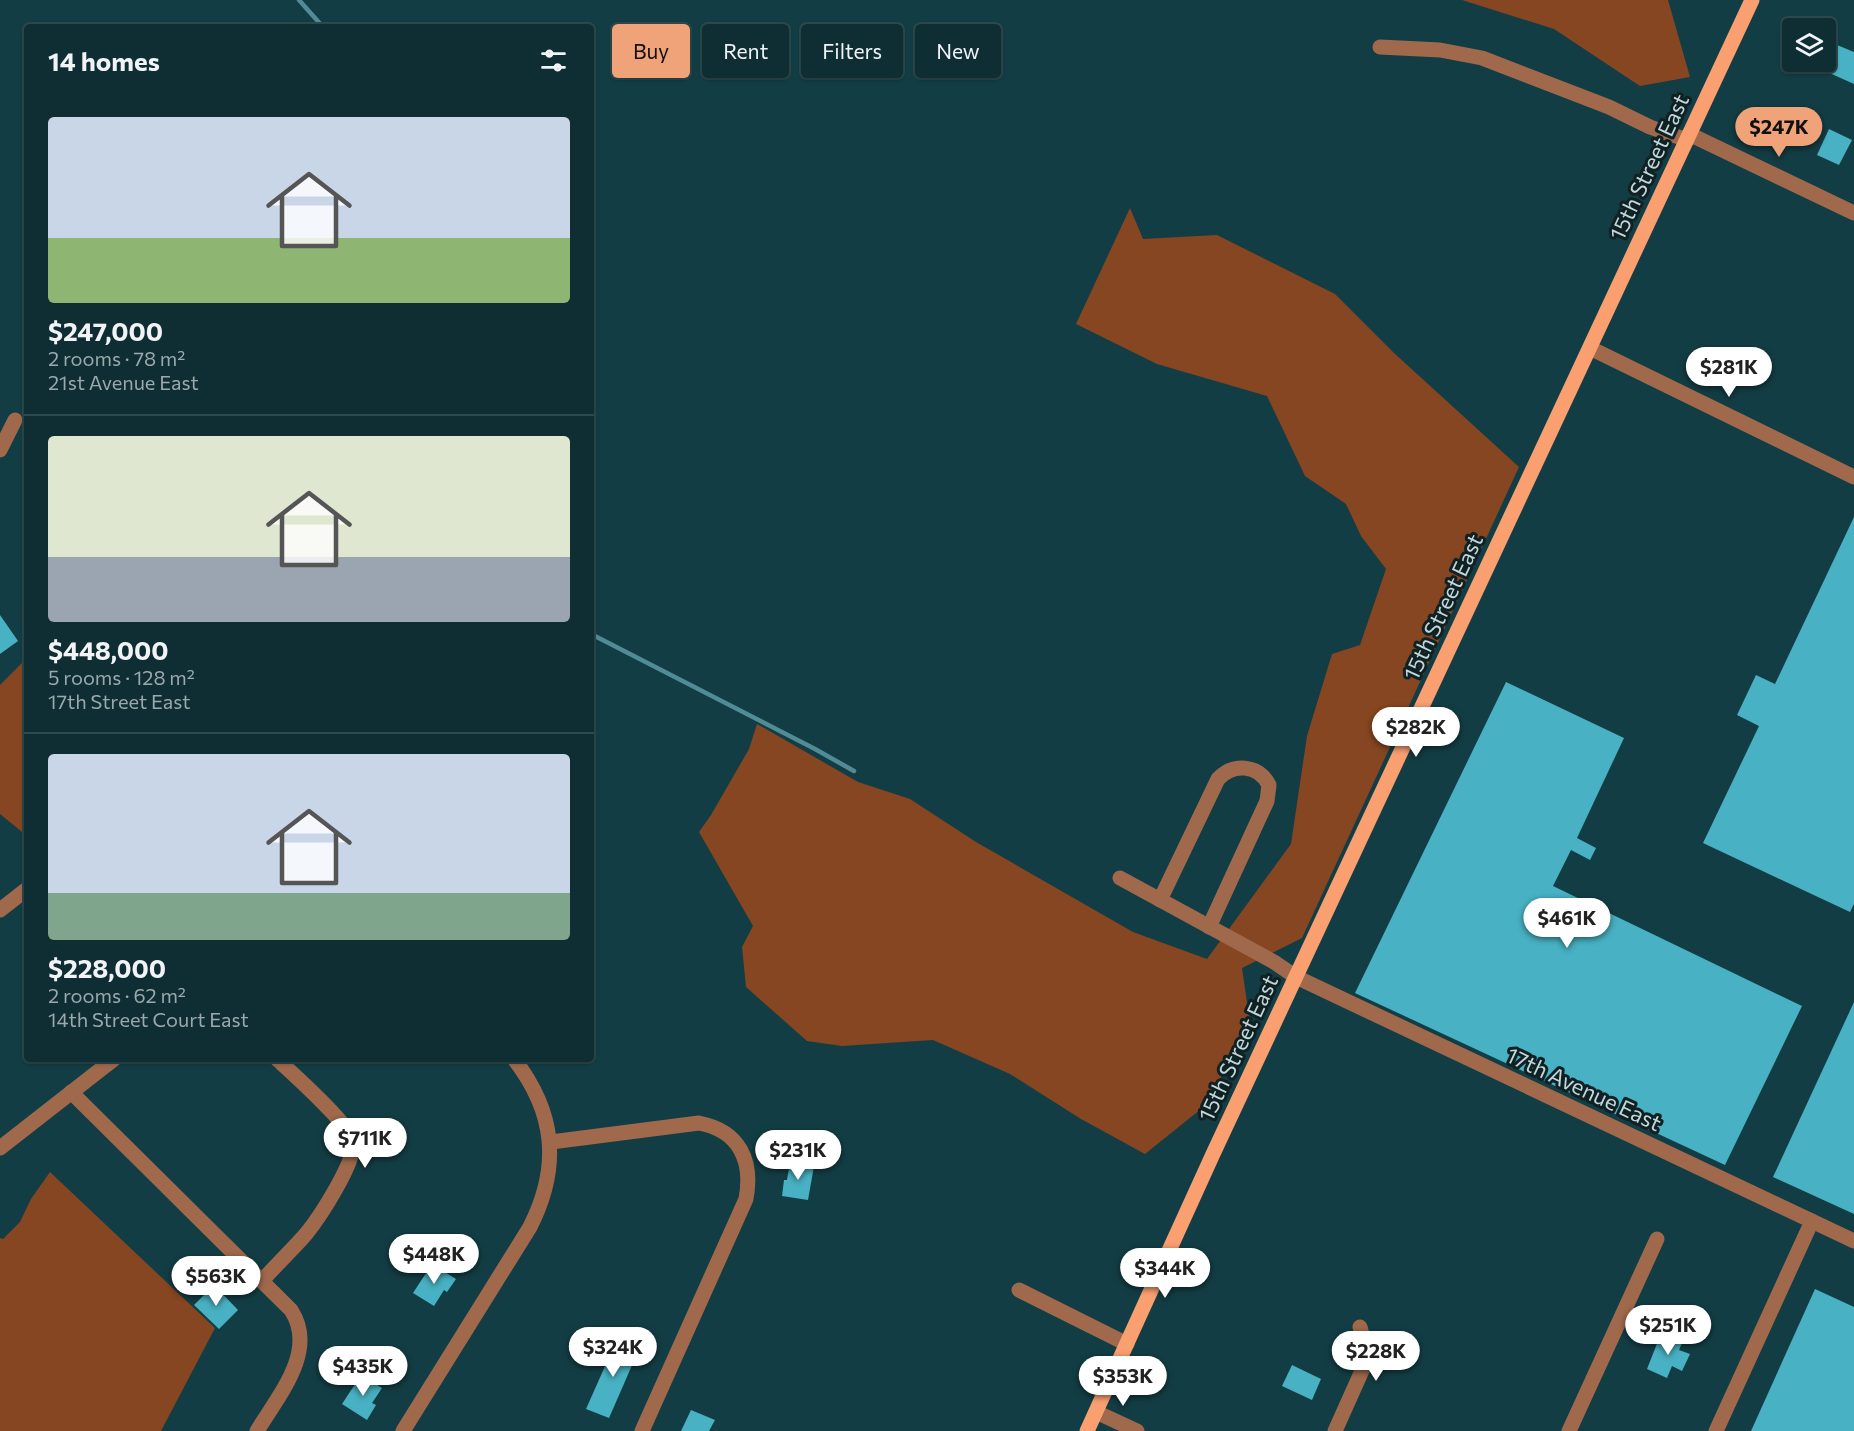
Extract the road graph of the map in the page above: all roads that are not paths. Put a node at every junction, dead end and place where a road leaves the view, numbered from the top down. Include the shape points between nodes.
1 (1752, 0) edge
2 (1380, 47) dead end
3 (1688, 137) junction
4 (1854, 213) edge
5 (1590, 348) junction
6 (15, 420) dead end
7 (0, 450) edge
8 (1854, 477) edge
9 (1120, 878) dead end
10 (24, 891) edge
11 (1160, 900) junction
12 (0, 910) edge
13 (1209, 927) junction
14 (1296, 977) junction
15 (110, 1062) edge
16 (281, 1062) edge
17 (516, 1062) edge
18 (71, 1092) junction
19 (551, 1143) junction
20 (0, 1148) edge
21 (1812, 1221) junction
22 (1657, 1239) dead end
23 (1854, 1241) edge
24 (262, 1281) junction
25 (1019, 1290) dead end
26 (1360, 1327) dead end
27 (1127, 1344) junction
28 (1096, 1412) junction
29 (257, 1431) edge
30 (403, 1431) edge
31 (642, 1431) edge
32 (1087, 1431) edge
33 (1137, 1431) edge
34 (1335, 1431) edge
35 (1569, 1431) edge
36 (1716, 1431) edge

1 - 3 main road, 15th Street East
2 - 3 street via 1440,50 1482,58 1650,127
3 - 4 street
3 - 5 main road, 15th Street East
5 - 8 street
5 - 14 main road, 15th Street East
6 - 7 street
9 - 11 street, 17th Avenue East
10 - 12 street
11 - 13 street, 17th Avenue East
11 - 13 street via 1218,779 1236,768 1259,772 1269,785 1267,801
13 - 14 street, 17th Avenue East
14 - 21 street, 17th Avenue East
14 - 27 main road, 15th Street East
15 - 18 street
16 - 24 street via 344,1125 354,1147 347,1170 308,1232
17 - 19 street via 534,1089
18 - 20 street
18 - 24 street
19 - 30 street via 546,1185 537,1212
19 - 31 street via 699,1123 722,1131 735,1142 747,1164 746,1199
21 - 23 street, 17th Avenue East
21 - 36 street
22 - 35 street
24 - 29 street via 295,1317 300,1341 298,1359 290,1376
25 - 27 street
26 - 34 street via 1365,1364
27 - 28 main road, 15th Street East
28 - 32 main road, 15th Street East
28 - 33 street

